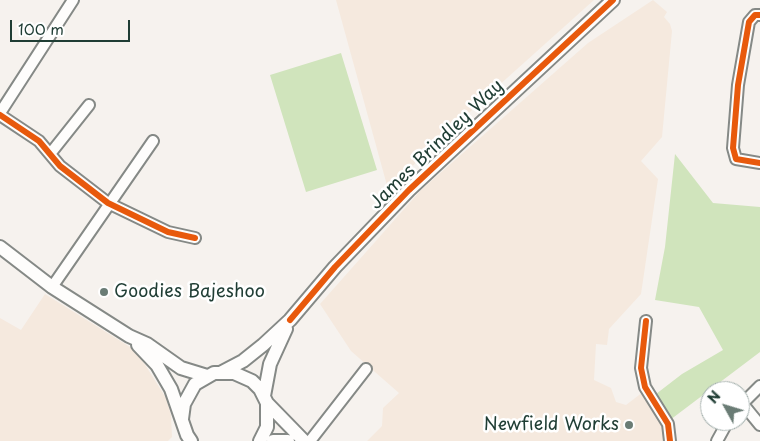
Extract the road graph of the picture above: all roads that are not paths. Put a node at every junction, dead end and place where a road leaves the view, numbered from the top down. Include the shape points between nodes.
1 (73, 0) edge
2 (613, 0) edge
3 (760, 14) edge
4 (89, 105) dead end
5 (0, 114) edge
6 (153, 142) dead end
7 (50, 154) junction
8 (760, 163) edge
9 (108, 203) junction
10 (195, 238) dead end
11 (1, 249) edge
12 (52, 287) junction
13 (290, 320) junction
14 (646, 321) dead end
15 (129, 336) junction
16 (366, 369) dead end
17 (222, 372) junction
18 (207, 376) junction
19 (760, 386) edge
20 (750, 396) edge
21 (266, 400) junction
22 (750, 414) edge
23 (182, 420) junction
24 (760, 425) edge
25 (191, 441) edge
26 (260, 441) edge
27 (273, 441) edge
28 (288, 441) edge
29 (304, 441) edge
30 (310, 441) edge
31 (670, 441) edge

1 - 5 street
2 - 13 main road, James Brindley Way via 409,190
3 - 8 street via 749,22 738,85 733,148 736,159
4 - 7 street
5 - 7 street via 39,141
6 - 9 street
7 - 9 street via 60,166
9 - 10 street via 168,232
9 - 12 street
11 - 12 main road
12 - 15 main road
13 - 17 main road, James Brindley Way via 243,361
13 - 21 main road, James Brindley Way via 270,364
14 - 31 street via 640,368 645,387 668,424
15 - 18 main road via 147,344 181,368
15 - 23 main road via 157,365 171,389
16 - 30 street
17 - 18 main road, James Brindley Way
17 - 21 main road via 252,381
18 - 23 main road via 189,391
19 - 20 street
21 - 26 main road, James Brindley Way via 267,427
21 - 29 main road
22 - 24 street
23 - 25 main road
27 - 28 main road

